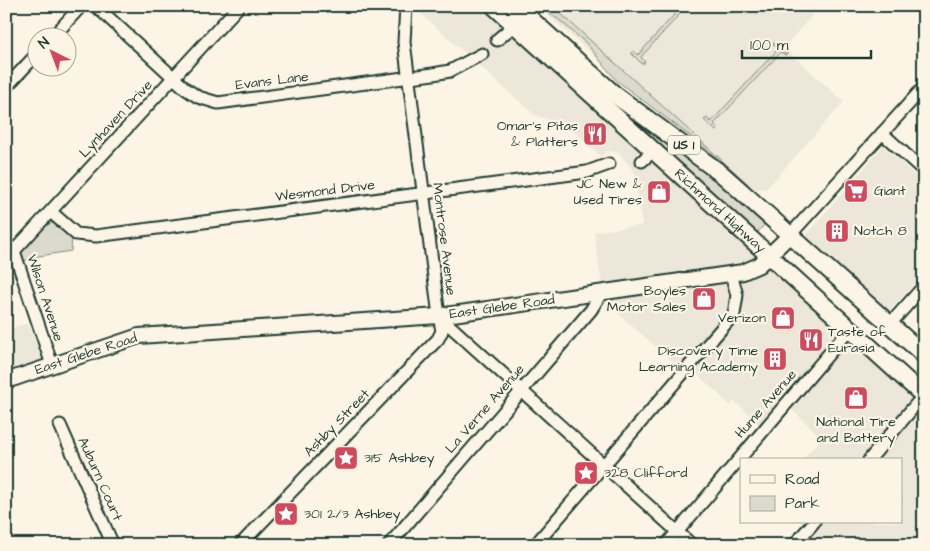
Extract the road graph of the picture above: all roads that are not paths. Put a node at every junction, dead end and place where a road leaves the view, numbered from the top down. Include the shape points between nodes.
1 (81, 6) edge
2 (96, 6) edge
3 (240, 6) edge
4 (406, 6) edge
5 (494, 6) edge
6 (518, 15) edge
7 (61, 28) edge
8 (497, 40) dead end
9 (482, 54) dead end
10 (28, 64) edge
11 (175, 78) junction
12 (408, 78) junction
13 (6, 87) edge
14 (924, 87) edge
15 (882, 133) junction
16 (610, 164) dead end
17 (924, 172) edge
18 (423, 193) junction
19 (51, 212) junction
20 (790, 235) junction
21 (10, 247) edge
22 (769, 256) junction
23 (731, 274) junction
24 (924, 286) edge
25 (602, 292) junction
26 (439, 316) junction
27 (890, 324) junction
28 (850, 330) junction
29 (924, 355) edge
30 (52, 365) junction
31 (6, 381) edge
32 (521, 390) junction
33 (924, 396) edge
34 (60, 425) dead end
35 (740, 458) edge
36 (740, 458) edge
37 (870, 458) edge
38 (603, 465) junction
39 (812, 524) edge
40 (677, 532) junction
41 (113, 545) edge
42 (240, 545) edge
43 (389, 545) edge
44 (535, 545) edge
45 (666, 545) edge
46 (692, 545) edge
47 (794, 545) edge

1 - 7 street
2 - 11 street, Evans Lane
3 - 11 street, Lynhaven Drive
4 - 12 street, Montrose Avenue via 404,34
5 - 6 highway, Richmond Highway / US 1
6 - 8 street
6 - 20 highway, Richmond Highway / US 1 via 614,94 704,160
6 - 22 highway, Richmond Highway / US 1 via 647,156
9 - 12 street, Evans Lane via 450,70
10 - 13 street
11 - 12 street, Evans Lane via 198,97 218,103
11 - 19 street, Lynhaven Drive
12 - 18 street, Montrose Avenue
14 - 15 street, East Glebe Road
15 - 17 street
15 - 20 street, East Glebe Road
16 - 18 street, Wesmond Drive via 587,172
18 - 19 street, Wesmond Drive via 96,236 76,234
18 - 26 street, Montrose Avenue
19 - 21 street, Lynhaven Drive
20 - 22 main road, East Glebe Road
20 - 27 highway, Richmond Highway / US 1
21 - 30 street, Wilson Avenue
22 - 23 main road, East Glebe Road via 755,268
22 - 28 highway, Richmond Highway / US 1
23 - 25 main road, East Glebe Road
23 - 38 street via 737,295 734,314
24 - 27 street
25 - 26 main road, East Glebe Road
25 - 32 street, La Verne Avenue via 591,310
26 - 30 main road, East Glebe Road via 152,334
26 - 32 street, Montrose Avenue
26 - 42 street, Ashby Street via 442,330 438,339
27 - 29 highway, Richmond Highway / US 1
28 - 33 highway, Richmond Highway / US 1
28 - 36 street, Hume Avenue
30 - 31 main road, East Glebe Road
32 - 38 street, Montrose Avenue
32 - 43 street, La Verne Avenue
33 - 37 street
34 - 41 street, Auburn Court
35 - 40 street, Hume Avenue
38 - 40 street, Montrose Avenue
38 - 44 street
39 - 47 street
40 - 45 street, Hume Avenue
40 - 46 street, Montrose Avenue

